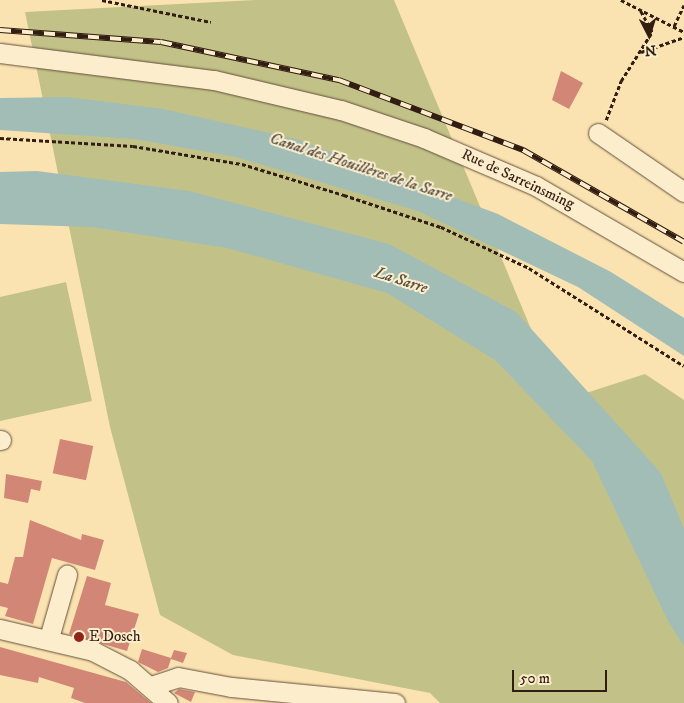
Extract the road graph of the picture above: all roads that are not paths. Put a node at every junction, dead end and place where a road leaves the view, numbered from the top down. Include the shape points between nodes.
1 (0, 54) edge
2 (82, 64) junction
3 (0, 65) edge
4 (598, 133) road end
5 (684, 192) edge
6 (684, 272) edge
7 (67, 575) dead end
8 (0, 629) edge
9 (49, 638) junction
10 (151, 686) junction
11 (168, 703) edge
12 (395, 703) edge

1 - 2 street
2 - 3 street
2 - 6 street, Rue de Sarreinsming via 214,80 341,110 424,138 536,186
4 - 5 street
7 - 9 street
8 - 9 street
9 - 10 street via 93,651
10 - 11 street
10 - 12 street via 178,677 231,687

